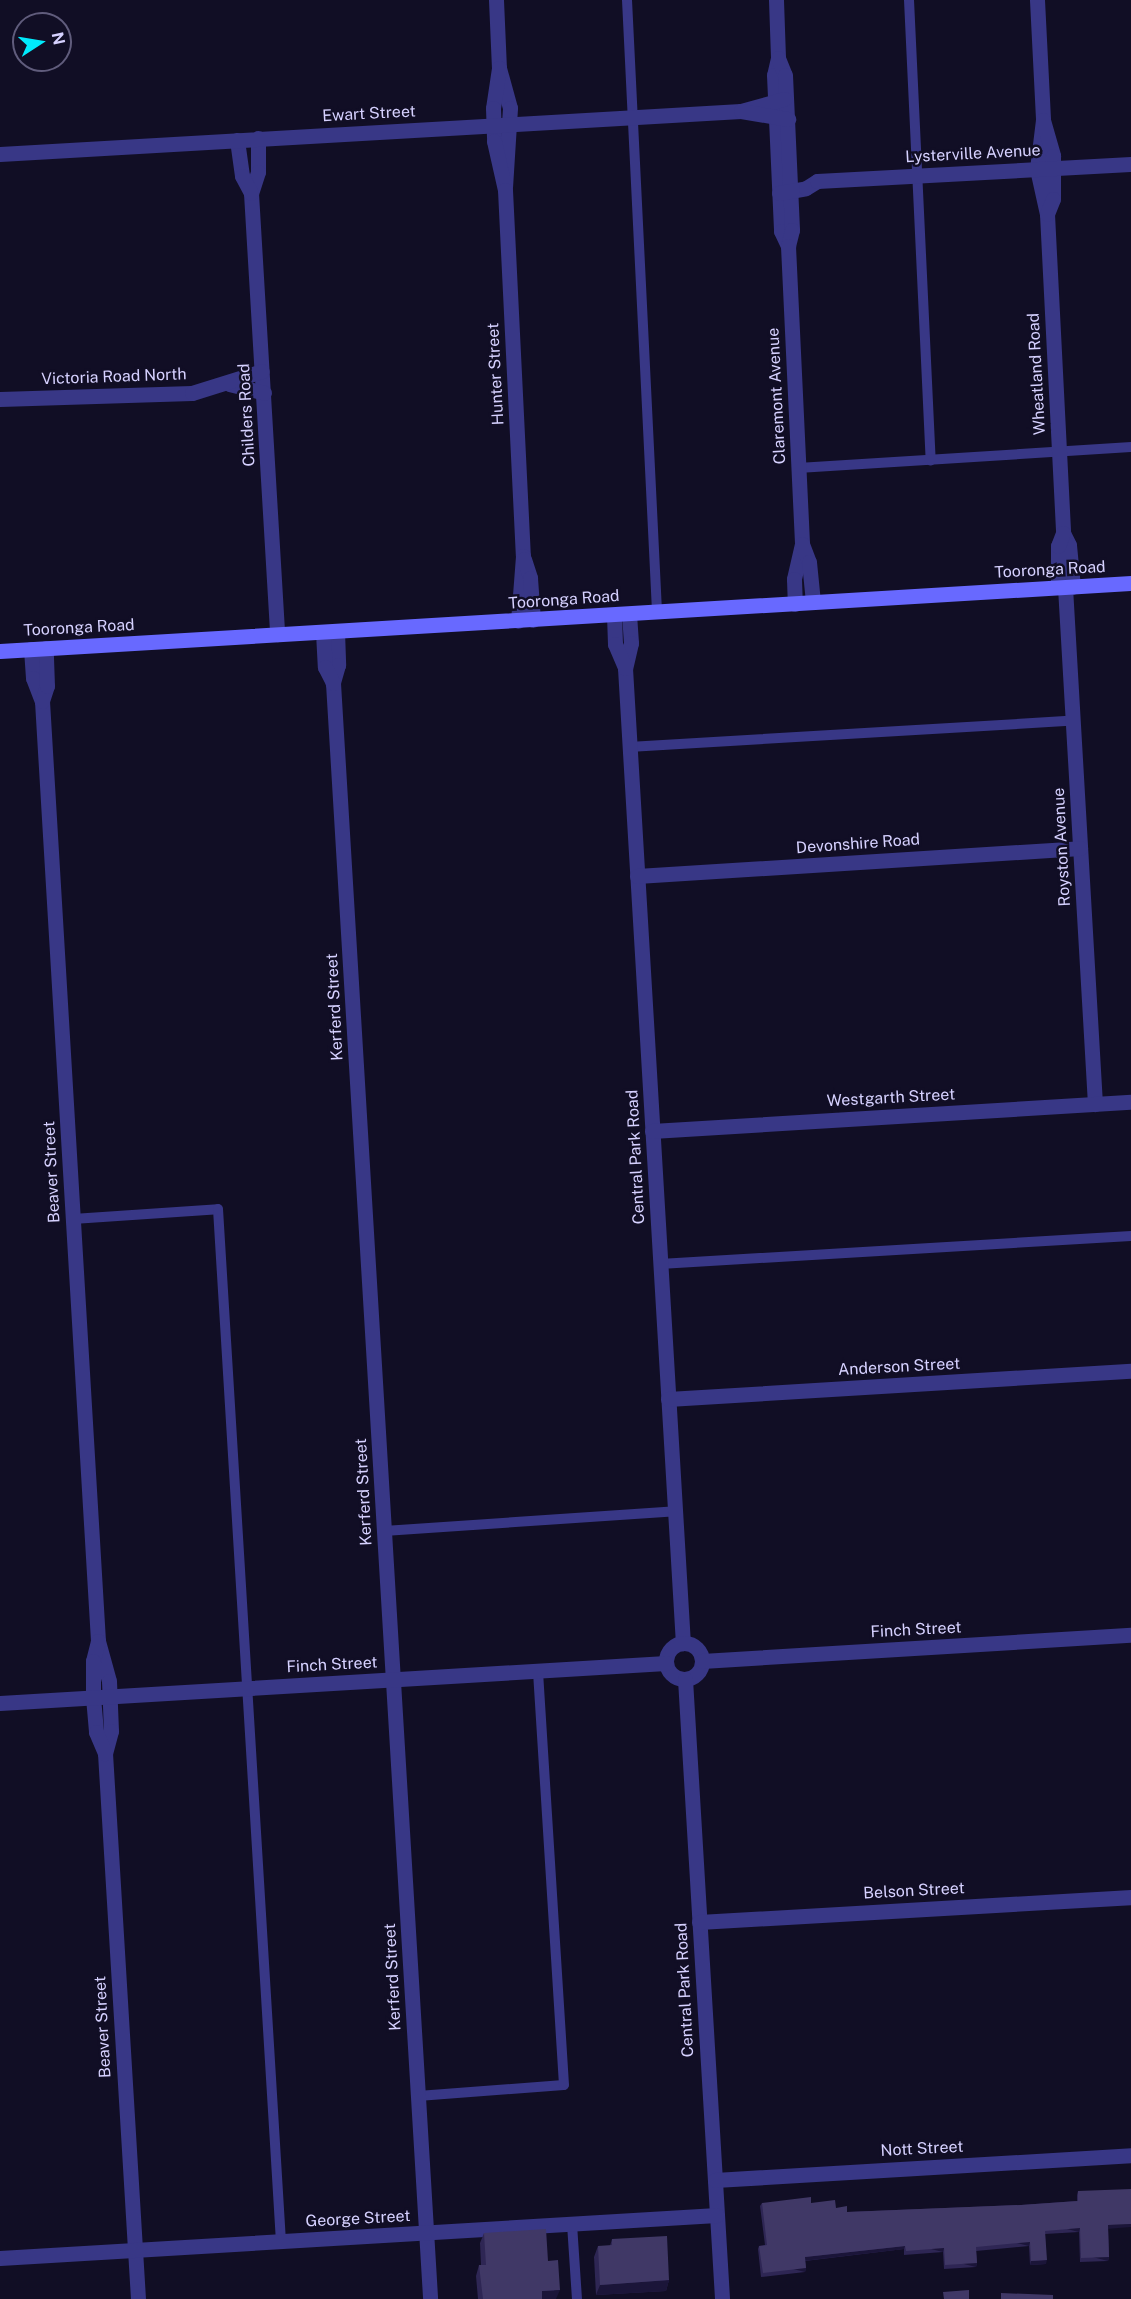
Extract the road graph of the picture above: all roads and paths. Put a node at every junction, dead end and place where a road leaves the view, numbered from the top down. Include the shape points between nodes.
1 (496, 0) edge
2 (627, 0) edge
3 (776, 0) edge
4 (909, 0) edge
5 (1037, 0) edge
6 (499, 68) junction
7 (781, 99) junction
8 (741, 111) junction
9 (633, 116) junction
10 (782, 119) junction
11 (1043, 120) junction
12 (510, 125) junction
13 (494, 126) junction
14 (258, 138) junction
15 (237, 140) junction
16 (0, 154) edge
17 (1131, 164) edge
18 (1054, 168) junction
19 (1037, 169) junction
20 (784, 171) junction
21 (918, 176) junction
22 (817, 181) junction
23 (505, 190) junction
24 (251, 193) junction
25 (785, 193) junction
26 (1047, 214) junction
27 (262, 371) junction
28 (229, 384) junction
29 (264, 393) junction
30 (0, 399) edge
31 (1131, 447) edge
32 (1059, 452) junction
33 (930, 460) junction
34 (798, 468) junction
35 (801, 544) junction
36 (1131, 583) edge
37 (1065, 587) junction
38 (813, 602) junction
39 (795, 604) junction
40 (657, 612) junction
41 (621, 614) junction
42 (525, 620) junction
43 (330, 631) junction
44 (277, 634) junction
45 (38, 648) junction
46 (0, 651) edge
47 (1073, 722) junction
48 (629, 747) junction
49 (1080, 848) junction
50 (637, 876) junction
51 (1131, 1102) edge
52 (1095, 1104) junction
53 (652, 1131) junction
54 (73, 1219) junction
55 (1131, 1236) edge
56 (660, 1264) junction
57 (1131, 1371) edge
58 (669, 1399) junction
59 (675, 1511) junction
60 (384, 1531) junction
61 (1131, 1635) edge
62 (98, 1641) junction
63 (683, 1643) junction
64 (702, 1660) junction
65 (666, 1663) junction
66 (538, 1670) junction
67 (393, 1679) junction
68 (685, 1679) junction
69 (247, 1688) junction
70 (110, 1696) junction
71 (93, 1698) junction
72 (0, 1703) edge
73 (105, 1753) junction
74 (1131, 1897) edge
75 (699, 1922) junction
76 (418, 2096) junction
77 (1131, 2155) edge
78 (715, 2180) junction
79 (717, 2216) junction
80 (572, 2224) junction
81 (426, 2233) junction
82 (281, 2241) junction
83 (135, 2250) junction
84 (0, 2258) edge
85 (138, 2299) edge
86 (430, 2299) edge
87 (577, 2299) edge
88 (722, 2299) edge

1 - 6 street, Hunter Street
2 - 9 lane
3 - 7 street, Claremont Avenue
4 - 21 lane
5 - 11 street, Wheatland Road
6 - 12 street, Hunter Street via 505,82
6 - 13 street, Hunter Street via 494,82
7 - 8 street, Ewart Street
7 - 10 street, Claremont Avenue
8 - 9 street, Ewart Street
8 - 10 street, Ewart Street
9 - 12 street, Ewart Street
9 - 40 lane
10 - 20 street, Claremont Avenue
11 - 18 street, Wheatland Road via 1050,136
11 - 19 street, Wheatland Road
12 - 13 street, Ewart Street
12 - 23 street, Hunter Street
13 - 14 street, Ewart Street
13 - 23 street, Hunter Street
14 - 15 street, Ewart Street
14 - 24 street, Childers Road via 258,172
15 - 16 street, Ewart Street
15 - 24 street, Childers Road via 242,176
17 - 18 street, Lysterville Avenue
18 - 19 street, Lysterville Avenue
18 - 26 street, Wheatland Road via 1053,199
19 - 21 street, Lysterville Avenue
19 - 26 street, Wheatland Road
20 - 22 street, Lysterville Avenue
20 - 25 street, Claremont Avenue
21 - 22 street, Lysterville Avenue
21 - 33 lane
22 - 25 street, Lysterville Avenue
23 - 42 street, Hunter Street
24 - 27 street, Childers Road
25 - 34 street, Claremont Avenue via 792,230 788,246
26 - 32 street, Wheatland Road
27 - 28 street, Victoria Road North
27 - 29 street, Childers Road
28 - 29 street, Victoria Road North
28 - 30 street, Victoria Road North via 192,393
29 - 44 street, Childers Road
31 - 32 lane
32 - 33 lane
32 - 37 street, Wheatland Road via 1063,533 1058,546
33 - 34 lane
34 - 35 street, Claremont Avenue
35 - 38 street, Claremont Avenue via 810,570
35 - 39 street, Claremont Avenue via 794,579
36 - 37 main road, Tooronga Road
37 - 38 main road, Tooronga Road
37 - 47 street, Royston Avenue
38 - 39 main road, Tooronga Road
39 - 40 main road, Tooronga Road
40 - 41 main road, Tooronga Road
41 - 42 main road, Tooronga Road
41 - 48 street, Central Park Road via 615,644 625,668
42 - 43 main road, Tooronga Road
43 - 44 main road, Tooronga Road
43 - 60 street, Kerferd Street via 325,667 333,683
44 - 45 main road, Tooronga Road
45 - 46 main road, Tooronga Road
45 - 54 street, Beaver Street via 33,678 42,701
47 - 48 lane
47 - 49 street, Royston Avenue
48 - 50 street, Central Park Road
49 - 50 street, Devonshire Road
49 - 52 street, Royston Avenue
50 - 53 street, Central Park Road
51 - 52 street, Westgarth Street
52 - 53 street, Westgarth Street
53 - 56 street, Central Park Road
54 - 62 street, Beaver Street
54 - 69 lane via 219,1209
55 - 56 lane
56 - 58 street, Central Park Road
57 - 58 street, Anderson Street
58 - 59 street, Central Park Road
59 - 60 lane
59 - 63 street, Central Park Road
60 - 67 street, Kerferd Street
61 - 64 street, Finch Street
62 - 70 street, Beaver Street via 106,1662
62 - 71 street, Beaver Street via 93,1661
63 - 64 street via 696,1647
63 - 65 street via 670,1649
64 - 68 street via 698,1674
65 - 66 street, Finch Street
65 - 68 street via 672,1675
66 - 67 street, Finch Street
66 - 76 lane via 564,2085
67 - 69 street, Finch Street
67 - 76 street, Kerferd Street
68 - 75 street, Central Park Road
69 - 70 street, Finch Street
69 - 82 lane
70 - 71 street, Finch Street
70 - 73 street, Beaver Street via 111,1731
71 - 72 street, Finch Street
71 - 73 street, Beaver Street via 96,1732
73 - 83 street, Beaver Street
74 - 75 street, Belson Street
75 - 78 street, Central Park Road
76 - 81 street, Kerferd Street
77 - 78 street, Nott Street
78 - 79 street, Central Park Road
79 - 80 street, George Street
79 - 88 street, Central Park Road
80 - 81 street, George Street
80 - 87 lane
81 - 82 street, George Street
81 - 86 street, Kerferd Street
82 - 83 street, George Street
83 - 84 street, George Street
83 - 85 street, Beaver Street

